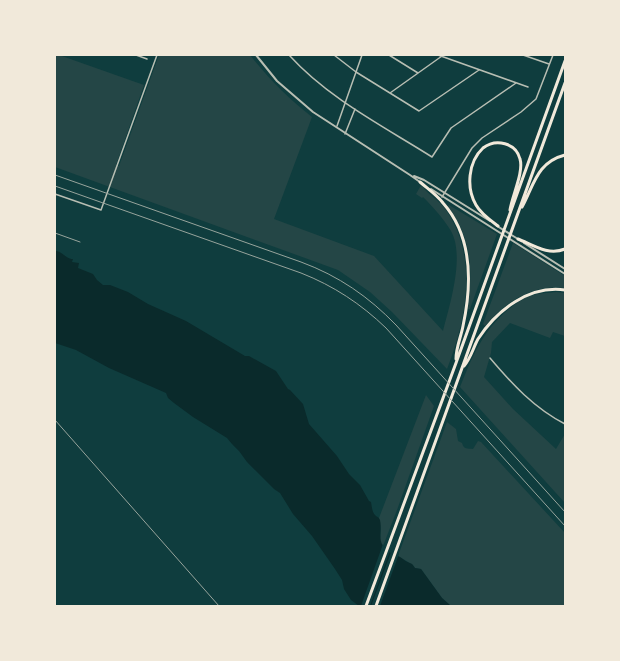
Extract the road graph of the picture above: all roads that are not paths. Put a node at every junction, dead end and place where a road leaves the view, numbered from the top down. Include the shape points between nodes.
1 (136, 55) edge
2 (157, 55) edge
3 (256, 55) edge
4 (289, 55) edge
5 (334, 55) edge
6 (362, 55) edge
7 (389, 55) edge
8 (438, 55) edge
9 (523, 55) edge
10 (553, 55) edge
11 (442, 56) junction
12 (147, 59) dead end
13 (565, 61) edge
14 (549, 64) junction
15 (479, 70) junction
16 (356, 72) junction
17 (418, 73) junction
18 (516, 83) junction
19 (565, 83) edge
20 (528, 87) dead end
21 (390, 94) junction
22 (345, 103) junction
23 (355, 109) junction
24 (336, 128) junction
25 (345, 134) junction
26 (565, 155) edge
27 (410, 175) junction
28 (420, 182) junction
29 (444, 193) junction
30 (55, 194) edge
31 (442, 197) junction
32 (509, 215) junction
33 (517, 218) junction
34 (498, 226) junction
35 (518, 239) junction
36 (565, 249) edge
37 (565, 269) edge
38 (565, 274) edge
39 (565, 290) edge
40 (490, 358) dead end
41 (456, 363) junction
42 (461, 369) junction
43 (565, 424) edge
44 (366, 606) edge
45 (376, 606) edge

1 - 12 street
2 - 30 street via 101,210
3 - 24 street via 290,93
4 - 22 street via 323,87
5 - 16 street
6 - 16 street
7 - 17 street
8 - 11 street
9 - 14 street
10 - 14 street
11 - 15 street
11 - 17 street
13 - 32 highway
14 - 29 street via 536,99 472,148
15 - 18 street
15 - 21 street via 419,111
16 - 21 street
16 - 22 street
17 - 21 street
18 - 20 street
18 - 23 street via 451,128 432,157
19 - 33 highway
22 - 23 street
22 - 24 street
23 - 25 street
24 - 25 street
25 - 27 street
26 - 33 highway via 543,167
27 - 28 street
27 - 29 street via 424,180
28 - 31 street
28 - 41 highway via 450,212 465,242 468,288
29 - 31 street
29 - 34 street
31 - 38 street
32 - 34 highway via 521,166 520,159 511,146 495,143 483,149 476,158 469,179 476,204
32 - 41 highway
33 - 42 highway
34 - 35 street
35 - 36 highway via 549,252
35 - 37 street
39 - 42 highway via 541,291 509,305 483,332
40 - 43 street via 528,399
41 - 44 highway
42 - 45 highway

